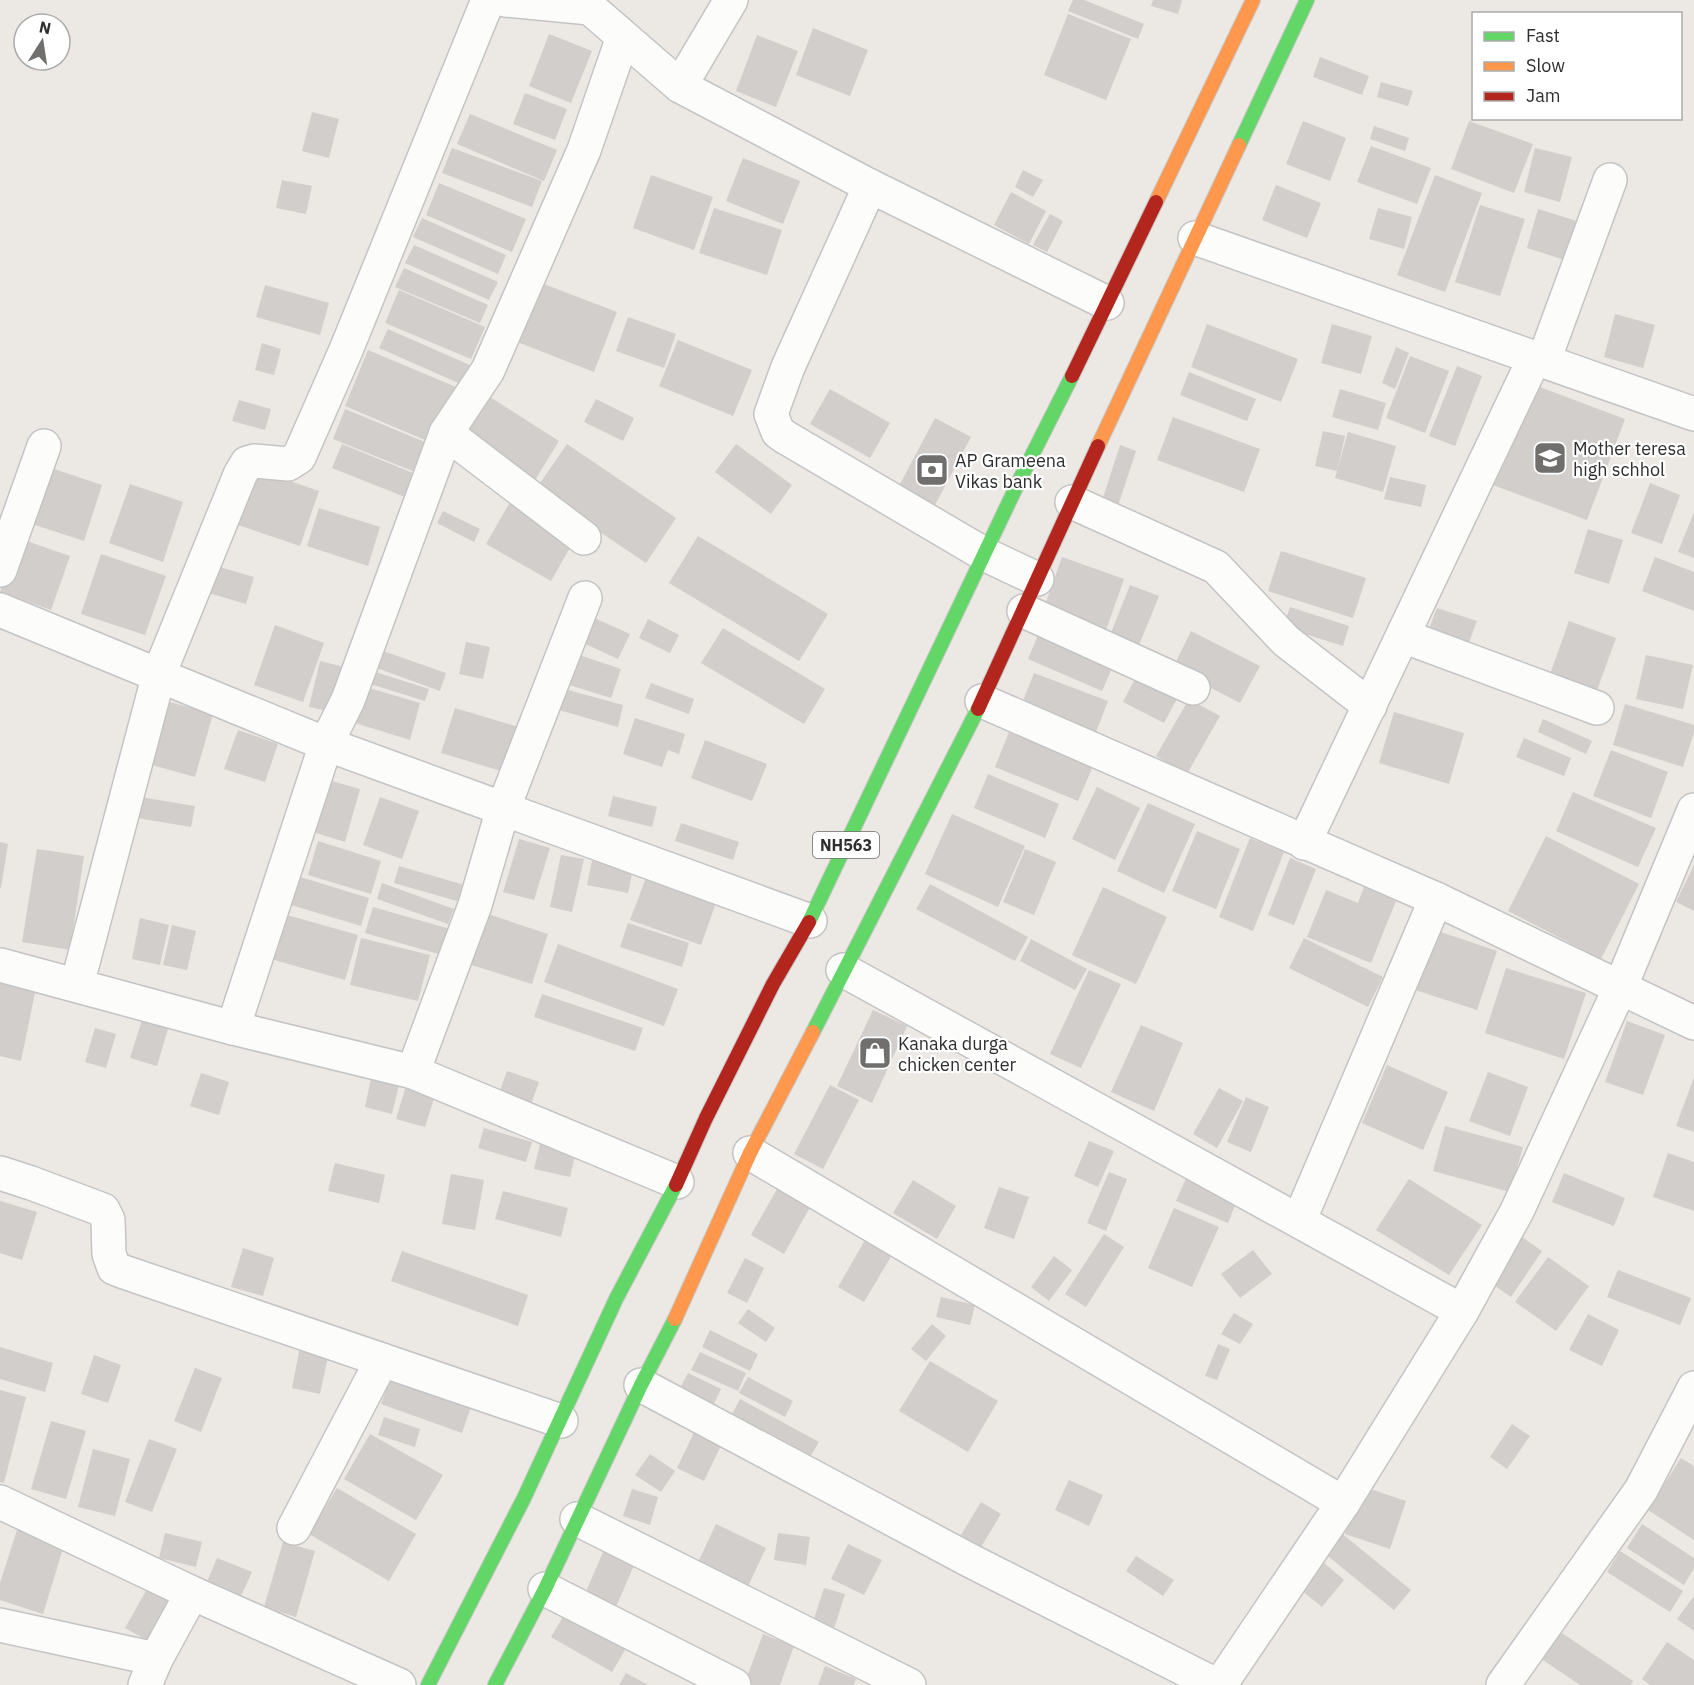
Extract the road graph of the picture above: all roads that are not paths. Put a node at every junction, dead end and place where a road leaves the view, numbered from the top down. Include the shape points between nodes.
1 (488, 0) edge
2 (505, 0) edge
3 (730, 0) edge
4 (1253, 0) edge
5 (1302, 2) edge
6 (590, 3) edge
7 (623, 37) junction
8 (680, 86) junction
9 (1610, 180) dead end
10 (870, 186) junction
11 (1195, 238) junction
12 (1107, 303) junction
13 (1540, 359) junction
14 (1694, 414) edge
15 (446, 433) junction
16 (44, 446) dead end
17 (1072, 502) junction
18 (584, 538) dead end
19 (984, 554) junction
20 (0, 570) edge
21 (1037, 579) junction
22 (585, 598) dead end
23 (0, 610) edge
24 (1024, 611) junction
25 (1403, 636) junction
26 (159, 674) junction
27 (1193, 688) dead end
28 (982, 701) junction
29 (1370, 706) junction
30 (1597, 708) dead end
31 (326, 744) junction
32 (503, 809) junction
33 (1694, 810) edge
34 (1304, 843) junction
35 (1436, 899) junction
36 (810, 921) junction
37 (0, 965) edge
38 (843, 970) junction
39 (77, 985) junction
40 (1620, 988) junction
41 (1694, 1023) edge
42 (233, 1028) junction
43 (413, 1072) junction
44 (750, 1153) junction
45 (0, 1173) edge
46 (677, 1182) junction
47 (1299, 1221) junction
48 (1462, 1311) junction
49 (382, 1360) junction
50 (641, 1385) junction
51 (1694, 1388) edge
52 (561, 1421) junction
53 (0, 1502) edge
54 (1343, 1503) junction
55 (577, 1519) junction
56 (294, 1527) dead end
57 (545, 1589) junction
58 (192, 1593) junction
59 (0, 1625) edge
60 (151, 1672) edge
61 (732, 1684) edge
62 (399, 1685) edge
63 (428, 1685) edge
64 (495, 1685) edge
65 (909, 1685) edge
66 (1218, 1685) edge
67 (1503, 1685) edge

1 - 26 street via 299,457 288,464 247,463
2 - 6 street
3 - 8 street
4 - 12 highway, NH563
5 - 11 highway, NH563
6 - 7 street
7 - 8 street
7 - 15 street via 584,150 488,370
8 - 10 street
9 - 13 street
10 - 12 street
10 - 19 street via 788,367 771,414 778,432
11 - 13 street
11 - 17 highway, NH563
12 - 19 highway, NH563
13 - 14 street
13 - 25 street
15 - 18 street
15 - 31 street via 348,700
16 - 20 street
17 - 21 highway, NH563
17 - 29 street via 1216,567 1286,641
19 - 21 street
19 - 36 highway, NH563
21 - 24 highway, NH563
22 - 32 street
23 - 26 street
24 - 27 street
24 - 28 highway, NH563
25 - 29 street
25 - 30 street
26 - 31 street
26 - 39 street
28 - 34 street
28 - 38 highway, NH563
29 - 34 street
31 - 32 street
31 - 42 street
32 - 36 street
32 - 43 street via 475,905
33 - 40 street
34 - 35 street
35 - 40 street
35 - 47 street
36 - 46 highway, NH563 via 772,984
37 - 39 street
38 - 44 highway, NH563
38 - 47 street
39 - 42 street
40 - 41 street
40 - 48 street via 1517,1210
42 - 43 street
43 - 46 street
44 - 50 highway, NH563
44 - 54 street
45 - 49 street via 103,1210 114,1268
46 - 52 highway, NH563 via 616,1299
47 - 48 street
48 - 54 street
49 - 52 street
49 - 56 street
50 - 55 highway, NH563
50 - 66 street via 971,1561
51 - 67 street via 1641,1490
52 - 63 highway, NH563
53 - 58 street
54 - 66 street
55 - 57 highway, NH563
55 - 65 street
57 - 61 street
57 - 64 highway, NH563
58 - 60 street
58 - 62 street
59 - 60 street

